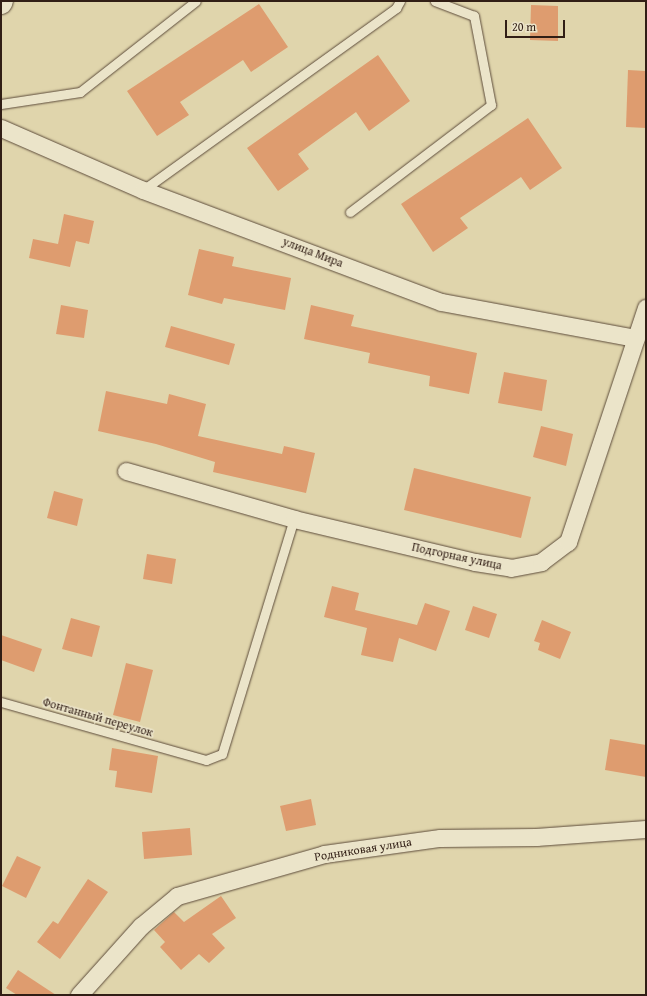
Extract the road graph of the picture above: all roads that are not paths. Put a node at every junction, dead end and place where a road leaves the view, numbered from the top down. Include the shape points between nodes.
1 (196, 1) edge
2 (400, 1) edge
3 (435, 1) edge
4 (1, 104) edge
5 (1, 128) edge
6 (143, 190) junction
7 (350, 212) dead end
8 (646, 308) edge
9 (636, 338) junction
10 (126, 471) dead end
11 (294, 519) junction
12 (1, 702) edge
13 (646, 829) edge
14 (79, 995) edge

1 - 4 lane via 80,92
2 - 6 lane via 396,8
3 - 7 lane via 474,16 491,104
5 - 6 street, улица Мира
6 - 9 street, улица Мира via 441,302
8 - 9 street, Подгорная улица
9 - 11 street, Подгорная улица via 568,542 541,562 511,568 475,562
10 - 11 street, Подгорная улица
11 - 12 lane, Фонтанный переулок via 222,754 206,760
13 - 14 street, Родниковая улица via 536,837 440,838 324,854 177,896 141,926

